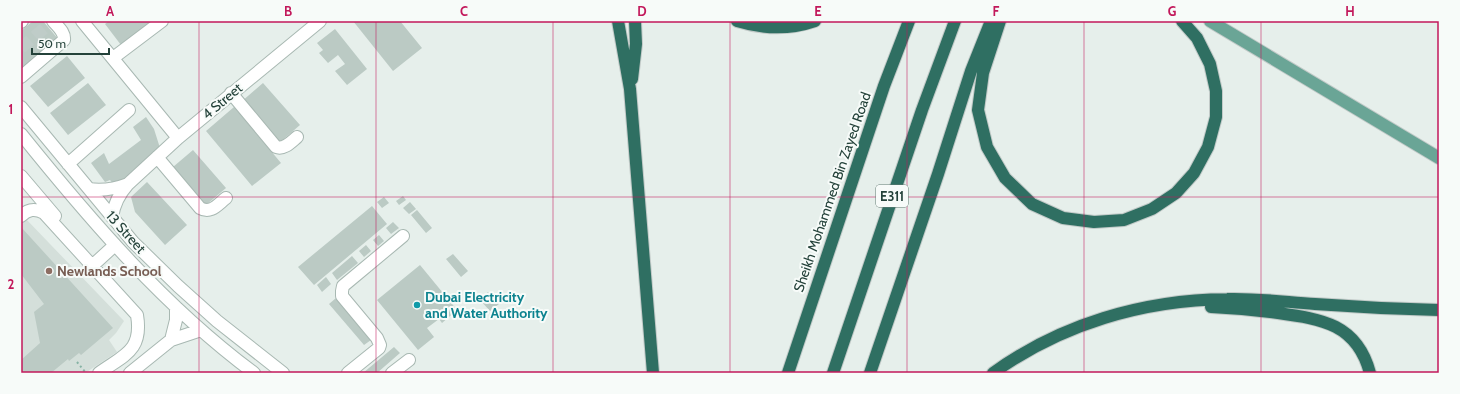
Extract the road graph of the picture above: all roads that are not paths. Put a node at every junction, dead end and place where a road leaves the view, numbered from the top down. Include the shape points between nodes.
1 (82, 21) edge
2 (162, 21) edge
3 (320, 21) edge
4 (618, 21) edge
5 (635, 21) edge
6 (737, 21) edge
7 (815, 21) edge
8 (909, 21) edge
9 (955, 21) edge
10 (991, 21) edge
11 (1000, 21) edge
12 (1182, 21) edge
13 (1210, 21) edge
14 (51, 23) edge
15 (306, 25) edge
16 (113, 58) junction
17 (21, 77) edge
18 (630, 89) junction
19 (231, 93) junction
20 (21, 107) edge
21 (129, 110) dead end
22 (21, 134) edge
23 (297, 137) dead end
24 (178, 138) junction
25 (157, 157) junction
26 (1439, 158) edge
27 (68, 164) junction
28 (21, 176) edge
29 (128, 184) junction
30 (89, 188) junction
31 (226, 198) dead end
32 (21, 216) edge
33 (112, 217) junction
34 (403, 236) dead end
35 (115, 245) junction
36 (94, 264) junction
37 (1178, 302) junction
38 (176, 307) junction
39 (1439, 310) edge
40 (201, 330) junction
41 (171, 340) junction
42 (409, 360) dead end
43 (98, 373) edge
44 (130, 373) edge
45 (254, 373) edge
46 (283, 373) edge
47 (348, 373) edge
48 (392, 373) edge
49 (653, 373) edge
50 (788, 373) edge
51 (833, 373) edge
52 (870, 373) edge
53 (993, 373) edge
54 (1370, 373) edge

1 - 16 street
2 - 16 street
3 - 15 street, 4 Street
4 - 18 highway
5 - 18 highway via 636,44
6 - 7 highway via 764,28 781,28
8 - 50 highway, Sheikh Mohammed Bin Zayed Road via 884,86
9 - 51 highway, E311 via 914,132
10 - 52 highway via 971,72
11 - 12 highway via 983,73 978,110 987,147 1005,178 1032,204 1063,218 1094,222 1124,220 1152,209 1181,188 1194,172 1208,147 1216,117 1216,91 1210,64 1197,38
13 - 26 main road
14 - 17 street via 64,35 64,40
15 - 19 street, 4 Street
16 - 24 street
18 - 49 highway
19 - 23 street via 276,146 283,148
19 - 24 street, 4 Street
20 - 27 street, 13 Street
21 - 27 street
22 - 35 street, 13 Street
24 - 25 street, 4 Street
25 - 29 street, 4 Street
25 - 31 street via 205,211 210,211
27 - 30 street, 13 Street
28 - 36 street
29 - 30 street, 4 Street via 105,190
29 - 33 street, 4 Street via 116,203
30 - 33 street, 13 Street
32 - 36 street via 31,210 41,211
33 - 46 street, 13 Street via 133,242 198,304
34 - 47 street via 343,286 342,296 380,345
35 - 36 street
35 - 38 street, 13 Street
36 - 43 street via 137,316 139,333 133,348
37 - 39 highway via 1251,299 1367,308
37 - 53 highway via 1131,310 1086,324 1043,343
37 - 54 highway via 1201,307 1261,310 1319,319 1338,328 1354,341 1365,357
38 - 40 street, 13 Street
38 - 41 street
40 - 41 street
40 - 45 street, 13 Street
41 - 44 street
42 - 48 street

